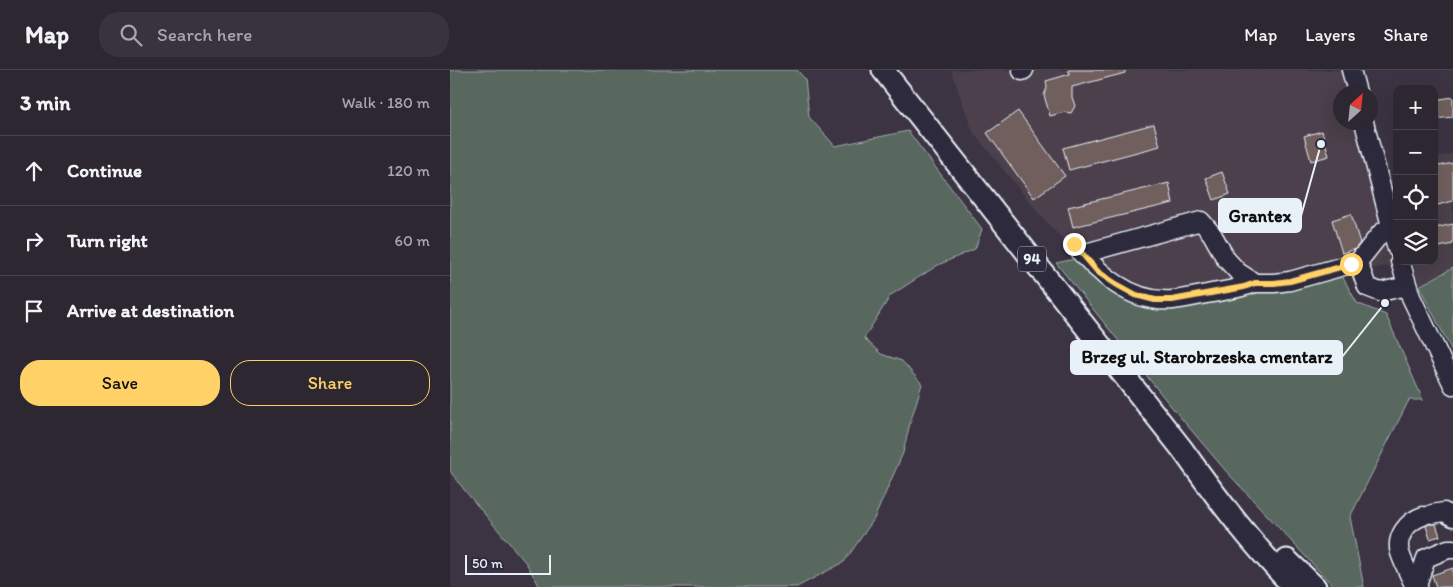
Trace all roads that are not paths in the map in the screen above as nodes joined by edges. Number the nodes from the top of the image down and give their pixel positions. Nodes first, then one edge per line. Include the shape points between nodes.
1 (883, 70) edge
2 (1351, 70) edge
3 (1355, 85) edge
4 (1366, 130) edge
5 (1391, 226) junction
6 (1393, 234) edge
7 (1358, 262) junction
8 (1401, 265) edge
9 (1255, 283) junction
10 (1407, 286) junction
11 (1453, 385) edge
12 (1182, 449) junction
13 (1453, 517) edge
14 (1453, 549) edge
15 (1294, 587) edge
16 (1315, 587) edge
17 (1416, 587) edge

1 - 12 main road, 94
2 - 3 street
4 - 5 street
5 - 6 street
5 - 7 street via 1381,233
7 - 9 street via 1290,281
7 - 10 street via 1367,288 1380,292
8 - 10 street
9 - 9 street via 1172,300 1155,300 1136,295 1116,284 1098,272 1078,249 1200,221 1212,234 1226,259
10 - 11 street
12 - 15 main road, 94 via 1218,500
12 - 16 main road, 94
13 - 17 street via 1444,512 1428,515 1417,518 1404,528 1399,540 1400,552
14 - 17 street via 1426,558

